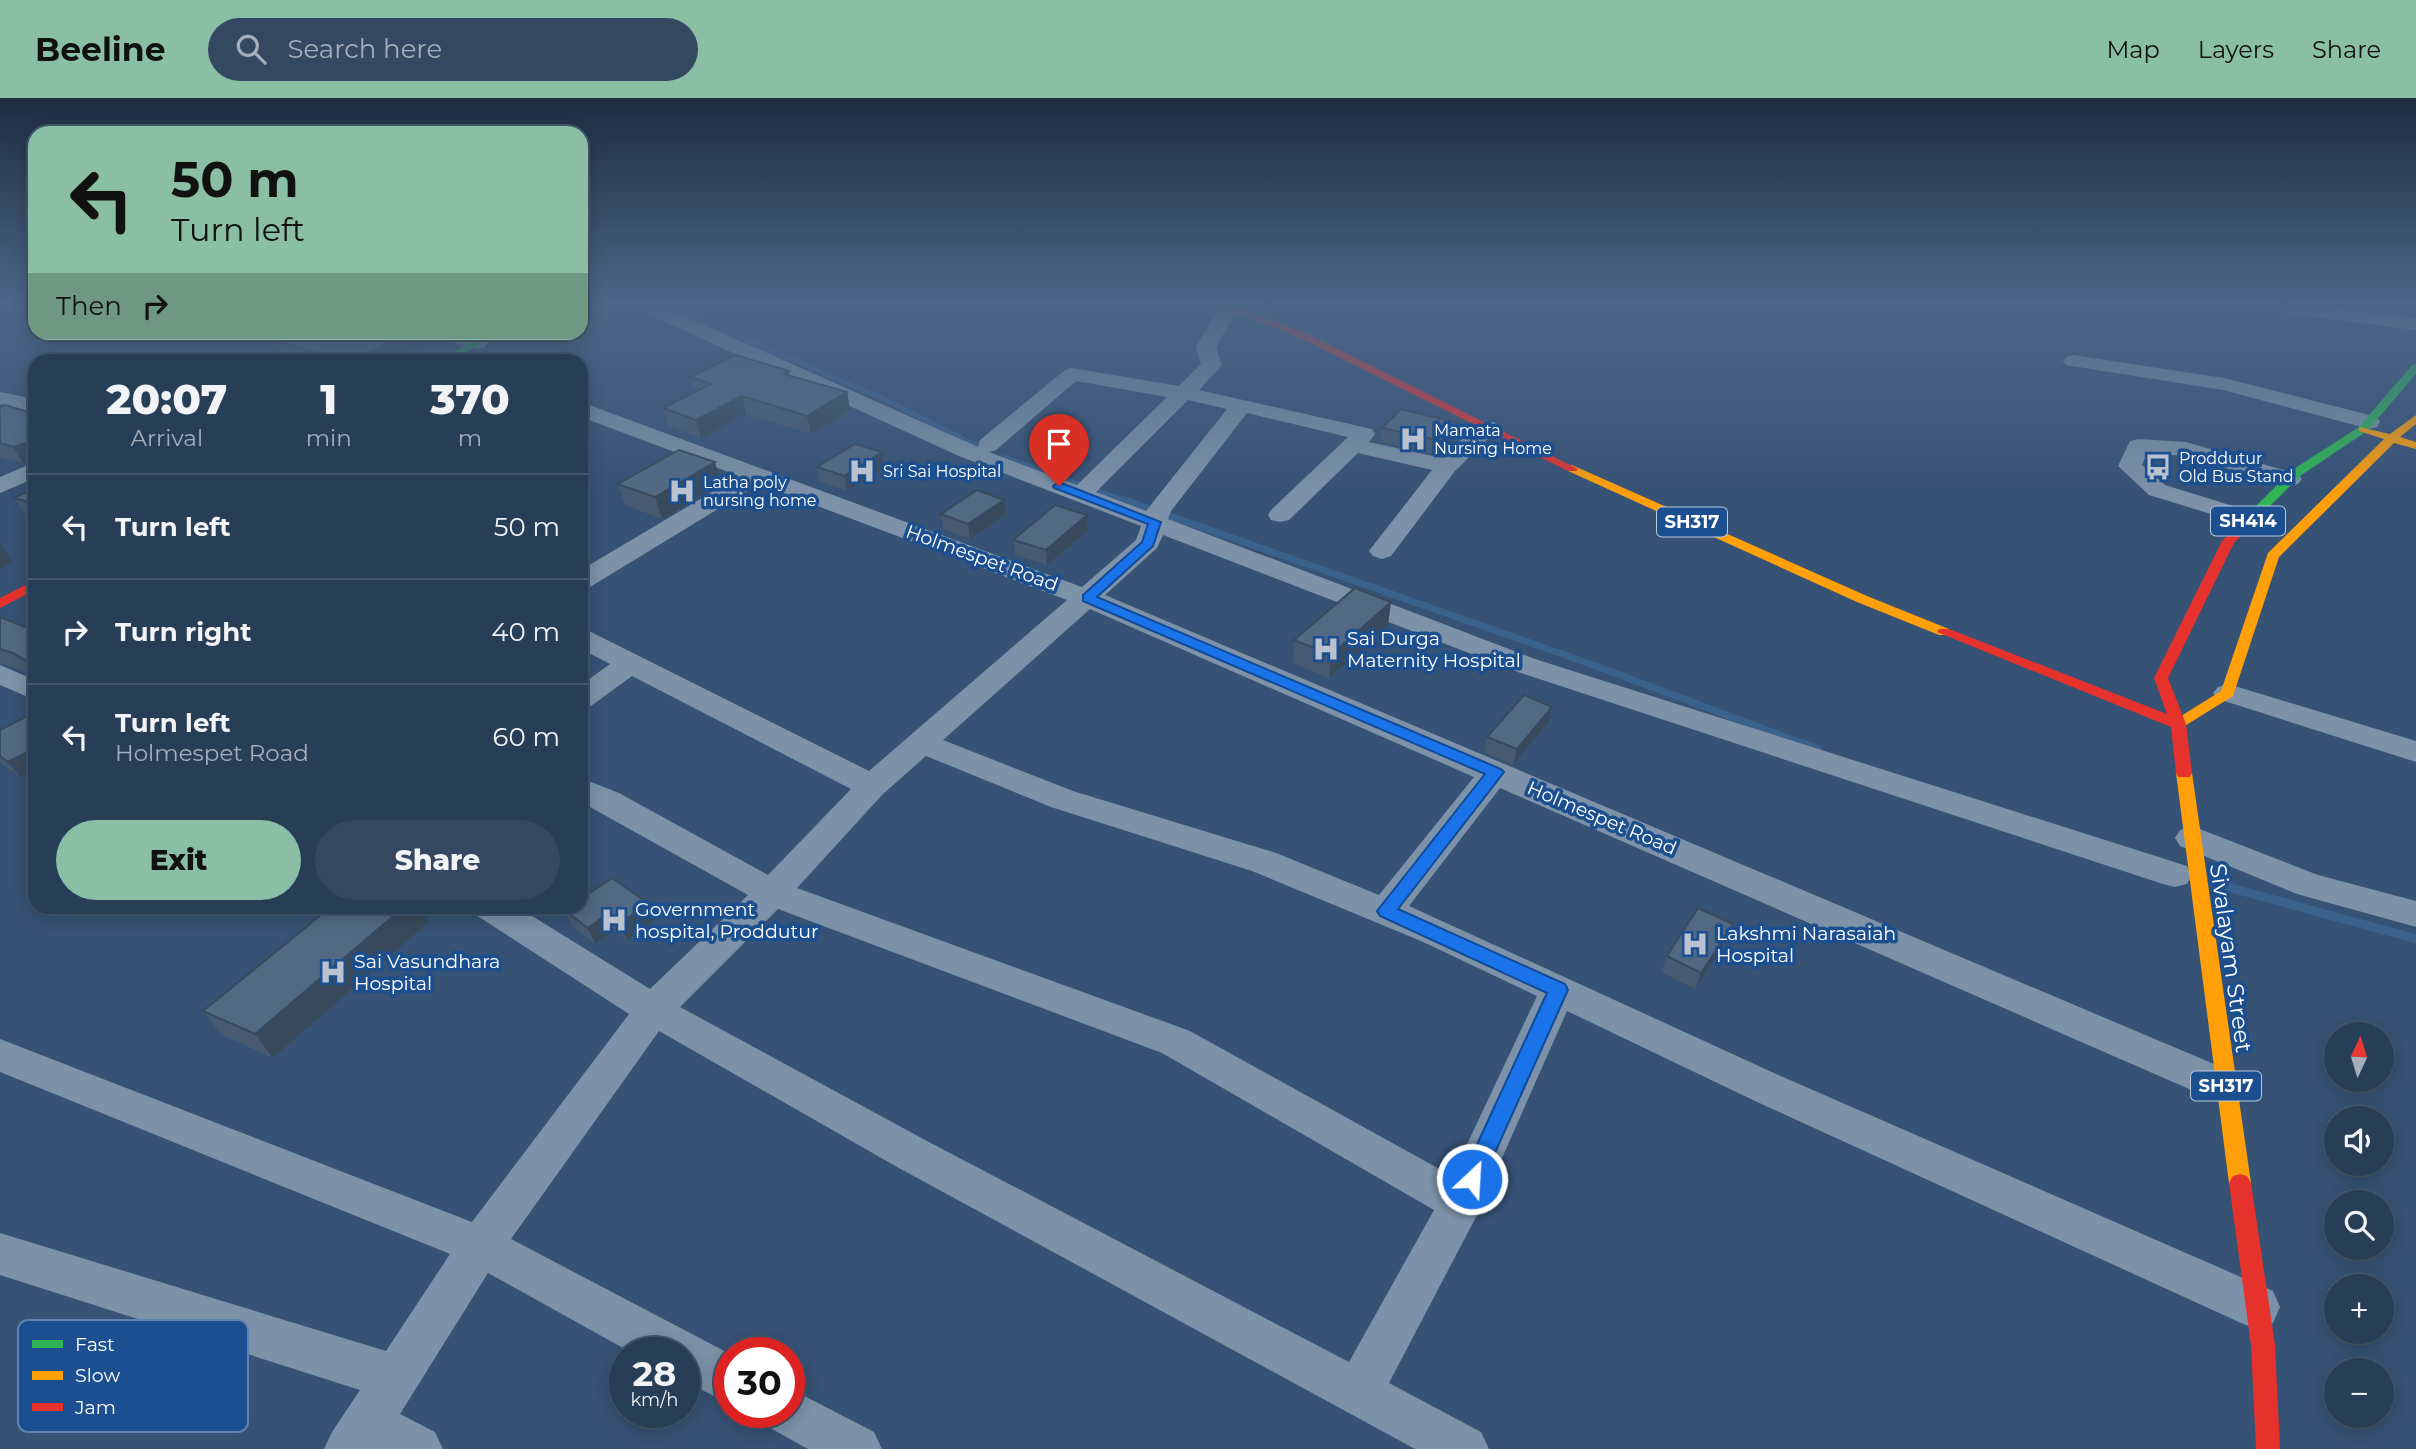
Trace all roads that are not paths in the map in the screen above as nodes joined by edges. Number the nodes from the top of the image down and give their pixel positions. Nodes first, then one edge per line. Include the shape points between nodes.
1 (786, 369) edge
2 (1208, 369) edge
3 (1370, 369) edge
4 (1390, 369) edge
5 (2126, 369) edge
6 (2414, 369) edge
7 (1181, 393) junction
8 (0, 398) edge
9 (28, 405) edge
10 (1241, 406) junction
11 (588, 412) edge
12 (2416, 418) edge
13 (2366, 425) junction
14 (1487, 428) junction
15 (2392, 438) junction
16 (988, 445) dead end
17 (1353, 445) junction
18 (2416, 446) edge
19 (1447, 466) junction
20 (757, 475) junction
21 (2290, 479) junction
22 (1081, 494) junction
23 (1280, 515) dead end
24 (2248, 521) junction
25 (1155, 522) junction
26 (2289, 539) junction
27 (1382, 551) dead end
28 (588, 577) edge
29 (1855, 578) dead end
30 (28, 588) edge
31 (1088, 598) junction
32 (0, 604) edge
33 (588, 642) edge
34 (631, 663) junction
35 (0, 674) edge
36 (28, 688) edge
37 (2146, 691) dead end
38 (2228, 693) junction
39 (588, 694) edge
40 (2169, 699) junction
41 (2201, 709) junction
42 (2178, 724) junction
43 (923, 743) junction
44 (2416, 752) edge
45 (1496, 772) junction
46 (872, 786) junction
47 (588, 792) edge
48 (2192, 838) junction
49 (2175, 875) dead end
50 (772, 893) junction
51 (1386, 911) junction
52 (501, 914) edge
53 (2416, 914) edge
54 (1558, 990) junction
55 (653, 1010) junction
56 (0, 1055) edge
57 (2226, 1087) junction
58 (1461, 1203) junction
59 (481, 1246) junction
60 (0, 1254) edge
61 (2257, 1307) junction
62 (211, 1320) edge
63 (248, 1331) edge
64 (649, 1337) edge
65 (397, 1378) junction
66 (1358, 1392) junction
67 (805, 1421) edge
68 (357, 1435) edge
69 (418, 1449) edge
70 (857, 1449) edge
71 (1464, 1449) edge
72 (2268, 1449) edge

1 - 22 street via 967,451
2 - 7 street
3 - 14 main road, SH317
4 - 29 main road, SH317
5 - 13 street via 2224,384
6 - 13 main road, SH414
7 - 10 street
7 - 16 street via 1072,374
7 - 22 street
8 - 9 street
10 - 17 street via 1364,434
10 - 25 street via 1159,510
11 - 20 street, Holmespet Road
12 - 15 main road, SH414
13 - 15 main road
13 - 21 main road, SH414
14 - 19 street
14 - 42 main road, SH317 via 1862,599
15 - 18 main road
15 - 26 main road, SH414
17 - 19 street
17 - 23 street
19 - 27 street
20 - 28 street
20 - 31 street, Holmespet Road
21 - 24 main road, SH414
21 - 24 street via 2186,449 2138,446 2130,467 2157,490
22 - 25 street
24 - 26 main road
24 - 40 main road, SH414 via 2228,541 2161,678
25 - 31 street via 1148,543
25 - 49 street via 1528,666
26 - 38 main road, SH414 via 2273,556
30 - 32 main road
31 - 43 street
31 - 45 street, Holmespet Road
33 - 34 street
34 - 39 street
34 - 46 street
35 - 36 street
37 - 40 main road
38 - 41 main road
38 - 44 street
40 - 41 main road
40 - 42 main road, SH414
41 - 42 main road
42 - 48 main road, Sivalayam Street / SH317
43 - 46 street
43 - 51 street via 1062,799 1264,862
45 - 51 street
45 - 57 street, Holmespet Road
46 - 50 street
47 - 50 street
48 - 53 street via 2309,885
48 - 57 main road, Sivalayam Street / SH317
50 - 55 street
50 - 58 street via 1176,1042
51 - 54 street
52 - 55 street
54 - 58 street
54 - 61 street
55 - 59 street
55 - 66 street
56 - 59 street
57 - 61 main road, Sivalayam Street / SH317
58 - 66 street
59 - 64 street
59 - 65 street
60 - 62 street
61 - 72 main road, Sivalayam Street / SH317
63 - 65 street
65 - 68 street
66 - 71 street
67 - 70 street
68 - 69 street

